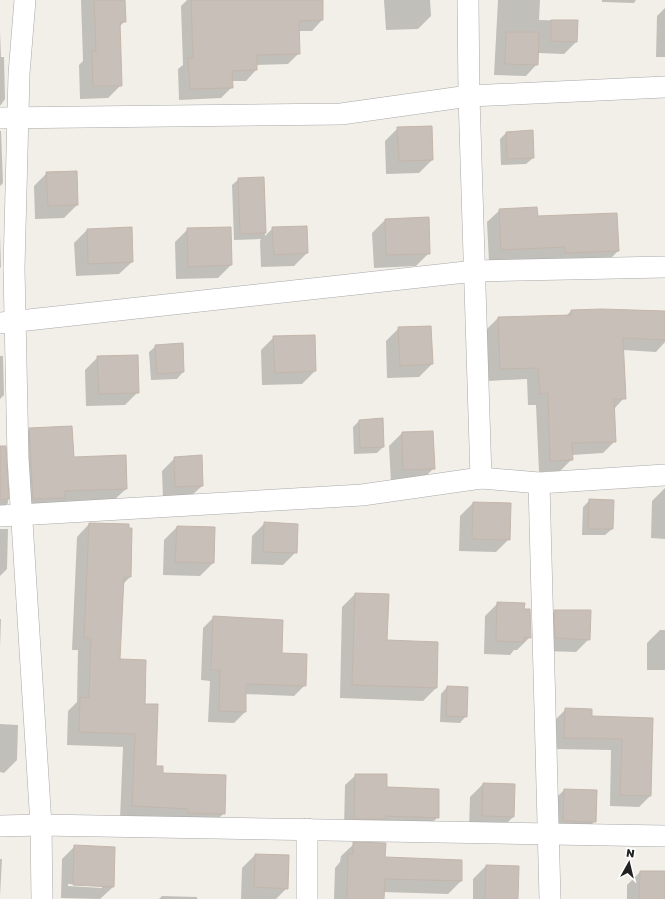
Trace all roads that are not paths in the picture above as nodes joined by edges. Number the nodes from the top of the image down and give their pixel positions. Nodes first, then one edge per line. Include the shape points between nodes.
1 (25, 0) edge
2 (468, 0) edge
3 (665, 87) edge
4 (469, 96) junction
5 (9, 118) edge
6 (665, 267) edge
7 (475, 271) junction
8 (8, 323) edge
9 (665, 475) edge
10 (481, 478) junction
11 (539, 483) junction
12 (21, 515) junction
13 (0, 516) edge
14 (41, 825) junction
15 (0, 826) edge
16 (307, 830) junction
17 (547, 834) junction
18 (665, 836) edge
19 (42, 899) edge
20 (308, 899) edge
21 (550, 899) edge

1 - 5 street via 19,74
2 - 4 street
3 - 4 street
4 - 5 street via 341,114
4 - 7 street
5 - 8 street via 14,268
6 - 7 street
7 - 8 street
7 - 10 street
8 - 12 street
9 - 11 street
10 - 11 street
10 - 12 street via 362,495
11 - 17 street
12 - 13 street
12 - 14 street
14 - 15 street
14 - 16 street
14 - 19 street
16 - 17 street
16 - 20 street
17 - 18 street
17 - 21 street

